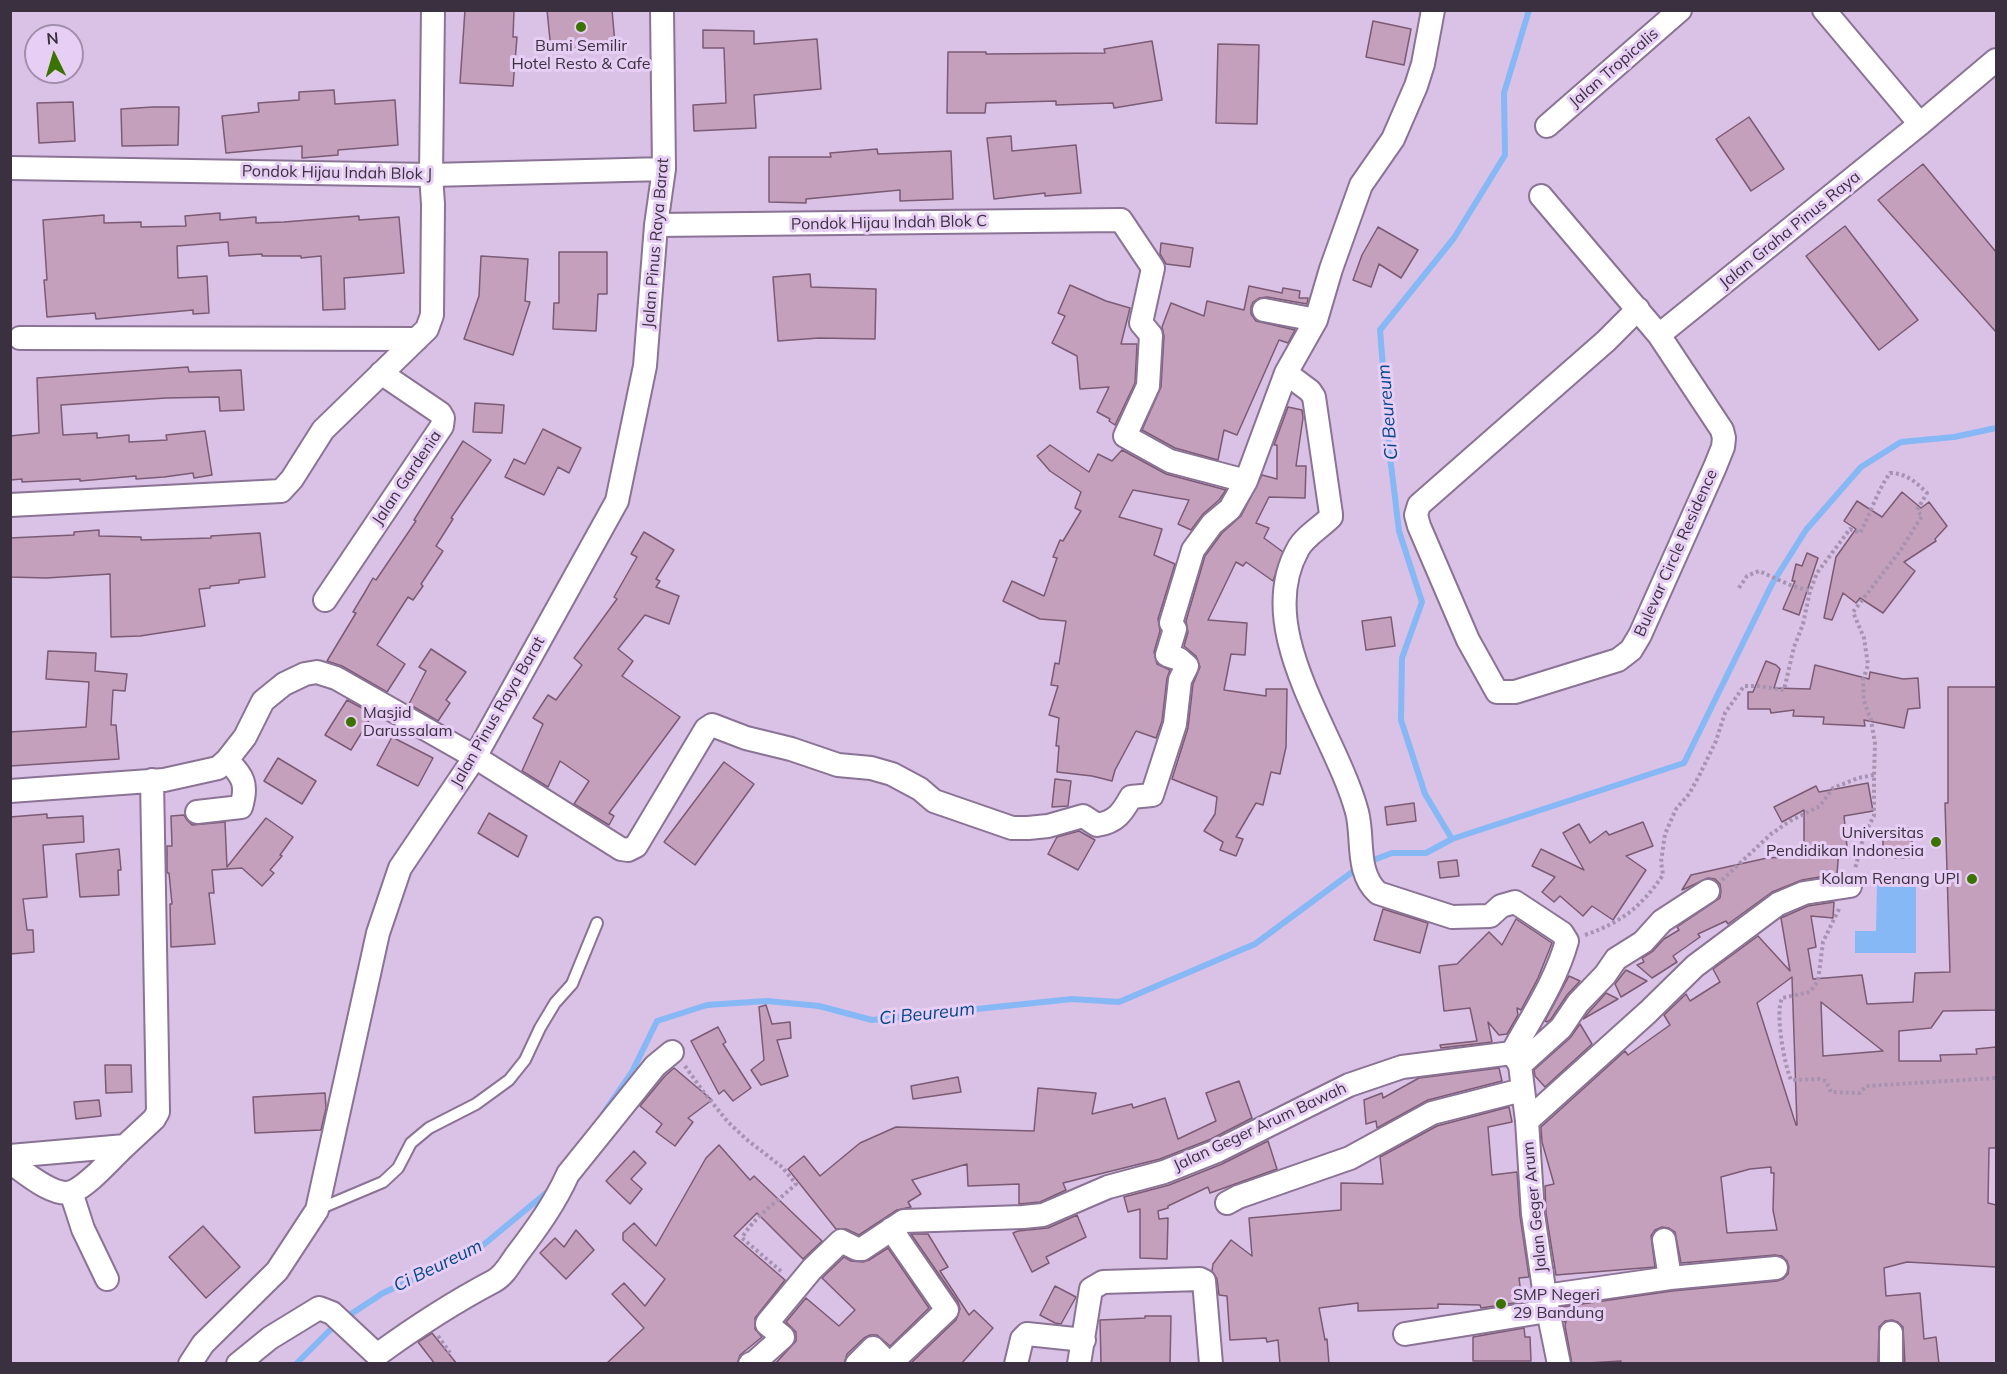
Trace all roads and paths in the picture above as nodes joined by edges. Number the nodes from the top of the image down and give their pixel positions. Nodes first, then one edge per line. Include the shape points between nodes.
1 (433, 10) edge
2 (662, 10) edge
3 (1433, 10) edge
4 (1680, 10) edge
5 (1824, 10) edge
6 (1996, 60) edge
7 (1920, 124) junction
8 (1547, 126) dead end
9 (10, 168) edge
10 (664, 169) junction
11 (431, 175) junction
12 (1541, 196) dead end
13 (656, 225) junction
14 (1638, 309) junction
15 (1264, 310) dead end
16 (1316, 320) junction
17 (1659, 335) junction
18 (20, 338) dead end
19 (417, 339) junction
20 (381, 373) junction
21 (1286, 373) junction
22 (1246, 481) junction
23 (10, 505) edge
24 (1739, 588) dead end
25 (1810, 591) junction
26 (325, 600) dead end
27 (476, 758) junction
28 (226, 760) junction
29 (1874, 775) junction
30 (152, 780) junction
31 (10, 791) edge
32 (197, 812) dead end
33 (1850, 886) junction
34 (1708, 891) joint
35 (597, 923) dead end
36 (1567, 940) junction
37 (672, 1052) joint
38 (1516, 1059) junction
39 (1996, 1078) edge
40 (1522, 1090) junction
41 (1527, 1120) junction
42 (125, 1146) junction
43 (10, 1156) edge
44 (10, 1162) edge
45 (70, 1192) junction
46 (1227, 1203) dead end
47 (317, 1210) junction
48 (891, 1229) junction
49 (1664, 1240) dead end
50 (1776, 1268) dead end
51 (1670, 1278) junction
52 (107, 1279) dead end
53 (798, 1287) junction
54 (1547, 1304) junction
55 (1891, 1333) dead end
56 (1405, 1334) dead end
57 (1084, 1340) junction
58 (754, 1363) edge
59 (190, 1364) edge
60 (238, 1364) edge
61 (857, 1364) edge
62 (890, 1364) edge
63 (1016, 1364) edge
64 (1079, 1364) edge
65 (1210, 1364) edge
66 (1559, 1364) edge
67 (1891, 1364) edge

1 - 11 street
2 - 10 street, Jalan Pinus Raya Barat
3 - 16 street via 1416,86 1392,140 1361,185
4 - 8 street, Jalan Tropicalis
5 - 7 street
6 - 7 street, Jalan Graha Pinus Raya
7 - 17 street, Jalan Graha Pinus Raya
9 - 11 street, Pondok Hijau Indah Blok J
10 - 11 street, Pondok Hijau Indah Blok J
10 - 13 street, Jalan Pinus Raya Barat
11 - 19 street via 432,315 427,329
12 - 14 street, Bulevar Circle Residence
13 - 22 street, Pondok Hijau Indah Blok C via 1121,220 1152,268 1141,323 1151,335 1148,386 1125,436 1170,461
13 - 27 street, Jalan Pinus Raya Barat via 645,366 617,501
14 - 17 street, Bulevar Circle Residence
14 - 17 street, Bulevar Circle Residence via 1419,505 1419,526 1467,640 1497,692 1515,692 1618,660 1631,650 1645,625 1724,438
15 - 16 street
16 - 21 street
18 - 19 street
19 - 20 street
20 - 23 street via 323,430 281,491
20 - 26 street, Jalan Gardenia via 440,413 442,426
21 - 22 street
21 - 36 street via 1314,397 1331,514 1299,547 1291,566 1285,606 1290,649 1354,803 1369,885 1377,893 1452,917 1490,916 1501,906 1515,902
22 - 27 street via 1230,509 1212,524 1193,550 1171,623 1175,629 1167,655 1187,666 1180,680 1174,723 1155,789 1152,795 1131,797 1121,814 1109,823 1097,825 1083,816 1048,826 1012,828 934,801 892,774 838,765 712,725 636,846 628,850
24 - 25 path via 1747,576 1760,571
25 - 29 path via 1817,573 1850,529 1860,533 1890,473 1916,481 1927,493 1917,510 1922,516 1853,612 1866,647 1864,701 1875,743
25 - 36 path via 1784,690 1744,686 1733,700 1700,776 1676,809 1665,834 1663,875 1658,883 1639,906 1617,922
27 - 28 street via 336,678 317,672 284,684 263,701 245,737
27 - 47 street, Jalan Pinus Raya Barat via 400,868 378,933
28 - 30 street via 218,768
28 - 32 street via 240,773 245,787 241,807
29 - 33 path via 1874,816 1864,835
29 - 34 path via 1833,788 1820,806 1771,834
30 - 31 street
30 - 42 street via 158,1112
33 - 39 path via 1823,942 1818,981 1810,992 1782,998 1780,1002 1784,1062 1791,1080 1819,1079 1826,1081 1831,1092 1845,1094 1860,1093 1866,1086 1885,1083
33 - 41 street via 1804,893 1778,904 1695,966
34 - 38 street via 1662,921 1643,942 1616,959 1561,1028
35 - 47 lane via 572,984 555,1003 525,1060 509,1080 476,1104 429,1128 411,1143 398,1168 383,1182
36 - 38 street
37 - 53 path via 728,1122 782,1167 796,1184 742,1238
37 - 60 street via 655,1066 568,1174 532,1235 495,1280 377,1355 332,1313 319,1308 270,1338
38 - 40 street, Jalan Geger Arum
38 - 48 street, Jalan Geger Arum Bawah via 1402,1067 1349,1085 1217,1151 1164,1172 1108,1187 1042,1215 904,1221
40 - 41 street, Jalan Geger Arum
40 - 46 street via 1432,1113 1350,1158
41 - 54 street, Jalan Geger Arum via 1533,1214
42 - 43 street
42 - 45 street via 87,1182
44 - 45 street via 46,1186
45 - 52 street
47 - 59 street, Jalan Pinus Raya Barat via 277,1270 203,1344
48 - 53 street, Jalan Geger Arum Bawah via 862,1249 838,1242
48 - 62 street via 947,1310
49 - 51 street
50 - 51 street
51 - 54 street
53 - 58 street via 767,1324 783,1337
54 - 56 street
54 - 66 street, Jalan Geger Arum
55 - 67 street
57 - 63 street via 1030,1333 1022,1339
57 - 64 street
57 - 65 street via 1091,1289 1099,1283 1201,1279
61 - 62 street via 873,1348

